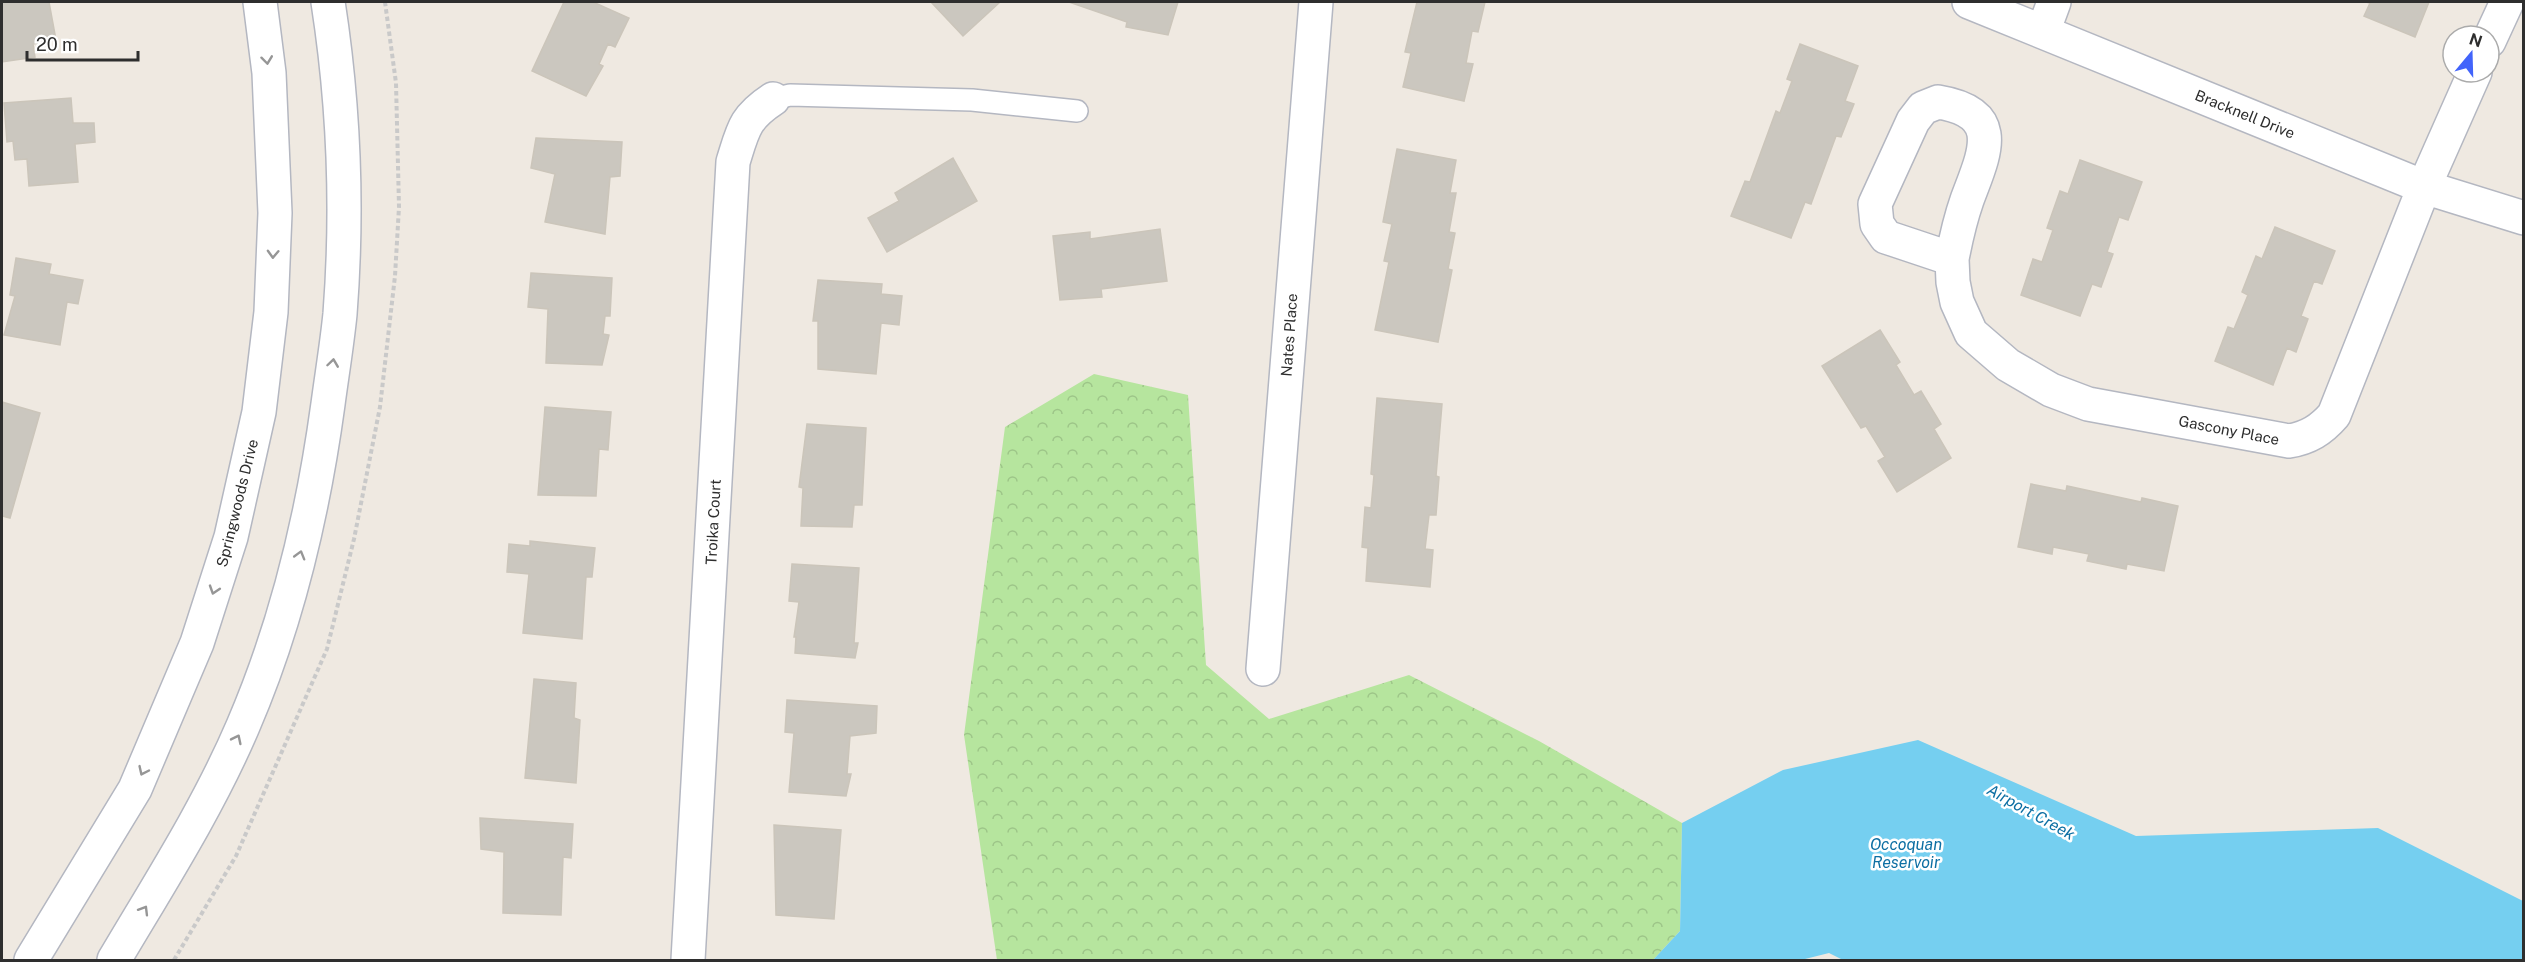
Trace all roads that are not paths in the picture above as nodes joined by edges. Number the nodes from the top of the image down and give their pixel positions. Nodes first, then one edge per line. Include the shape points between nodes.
1 (260, 2) edge
2 (328, 2) edge
3 (1316, 2) edge
4 (1969, 2) edge
5 (2054, 2) edge
6 (2507, 2) edge
7 (2497, 24) edge
8 (2043, 32) junction
9 (2470, 84) edge
10 (773, 99) joint
11 (1077, 111) dead end
12 (2424, 187) junction
13 (2523, 218) edge
14 (1952, 259) junction
15 (1263, 669) dead end
16 (31, 960) edge
17 (114, 960) edge
18 (688, 960) edge

1 -> 16 street, Springwoods Drive via 275,213 271,312 259,412 231,537 197,644 135,789
17 -> 2 street via 201,814 243,725 278,633 304,537 323,440 340,316 344,232 344,147
3 - 15 street, Nates Place
4 - 8 street, Bracknell Drive
5 - 8 street
6 - 7 street
8 - 12 street, Bracknell Drive
9 - 12 street, Gascony Place
10 - 11 lane via 790,95 972,100
10 - 18 street, Troika Court via 755,111 743,128 733,162
12 - 13 street, Bracknell Drive
12 - 14 street, Gascony Place via 2334,416 2322,429 2289,441 2088,404 2051,390 2008,365 1971,333 1957,302
14 - 14 street, Gascony Place via 1957,229 1985,149 1984,130 1976,116 1960,105 1938,102 1923,108 1913,122 1875,204 1877,224 1886,237

